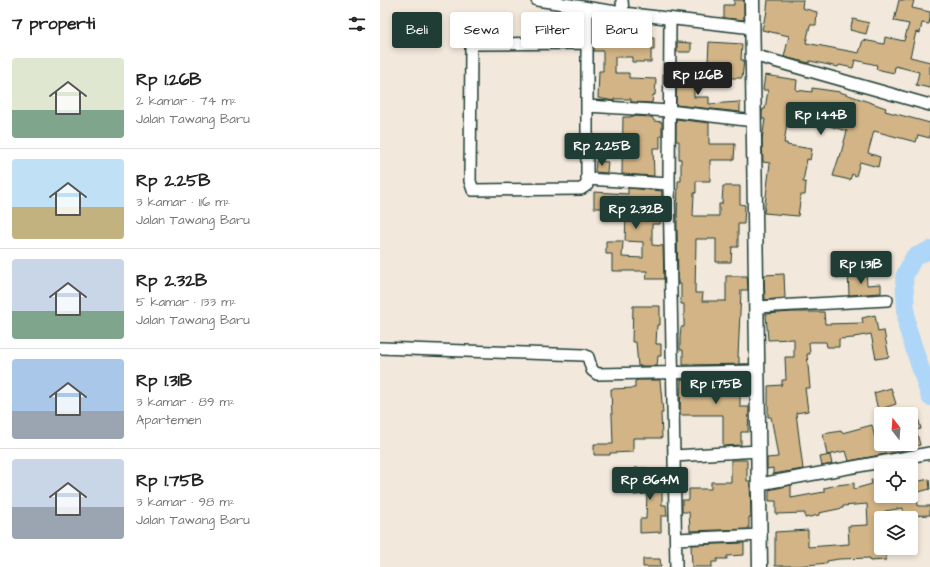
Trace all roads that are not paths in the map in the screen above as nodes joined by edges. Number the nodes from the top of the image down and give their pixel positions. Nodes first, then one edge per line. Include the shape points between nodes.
1 (537, 0) edge
2 (622, 0) edge
3 (752, 0) edge
4 (587, 8) junction
5 (615, 12) edge
6 (622, 12) edge
7 (652, 17) edge
8 (670, 19) junction
9 (753, 28) junction
10 (587, 43) junction
11 (753, 55) junction
12 (930, 105) edge
13 (587, 106) junction
14 (669, 112) junction
15 (754, 121) junction
16 (587, 179) junction
17 (669, 184) junction
18 (887, 300) dead end
19 (757, 307) junction
20 (380, 348) edge
21 (758, 371) junction
22 (672, 374) junction
23 (759, 450) junction
24 (930, 453) edge
25 (674, 456) junction
26 (760, 484) junction
27 (761, 535) junction
28 (676, 539) junction
29 (676, 567) edge
30 (760, 567) edge

1 - 4 street
2 - 6 street
3 - 9 street
4 - 5 street
4 - 10 street
7 - 8 street
8 - 9 street
8 - 14 street
9 - 11 street
10 - 13 street
10 - 16 street via 471,47 470,181 472,190 580,189 587,185
11 - 12 street
11 - 15 street
13 - 14 street
13 - 16 street
14 - 15 street
14 - 17 street
15 - 19 street
16 - 17 street
17 - 22 street
18 - 19 street
19 - 21 street
20 - 22 street via 584,355 588,357 592,370 597,374
21 - 22 street
21 - 23 street
22 - 25 street
23 - 25 street
23 - 26 street
24 - 26 street
25 - 28 street
26 - 27 street
27 - 28 street
27 - 30 street
28 - 29 street

